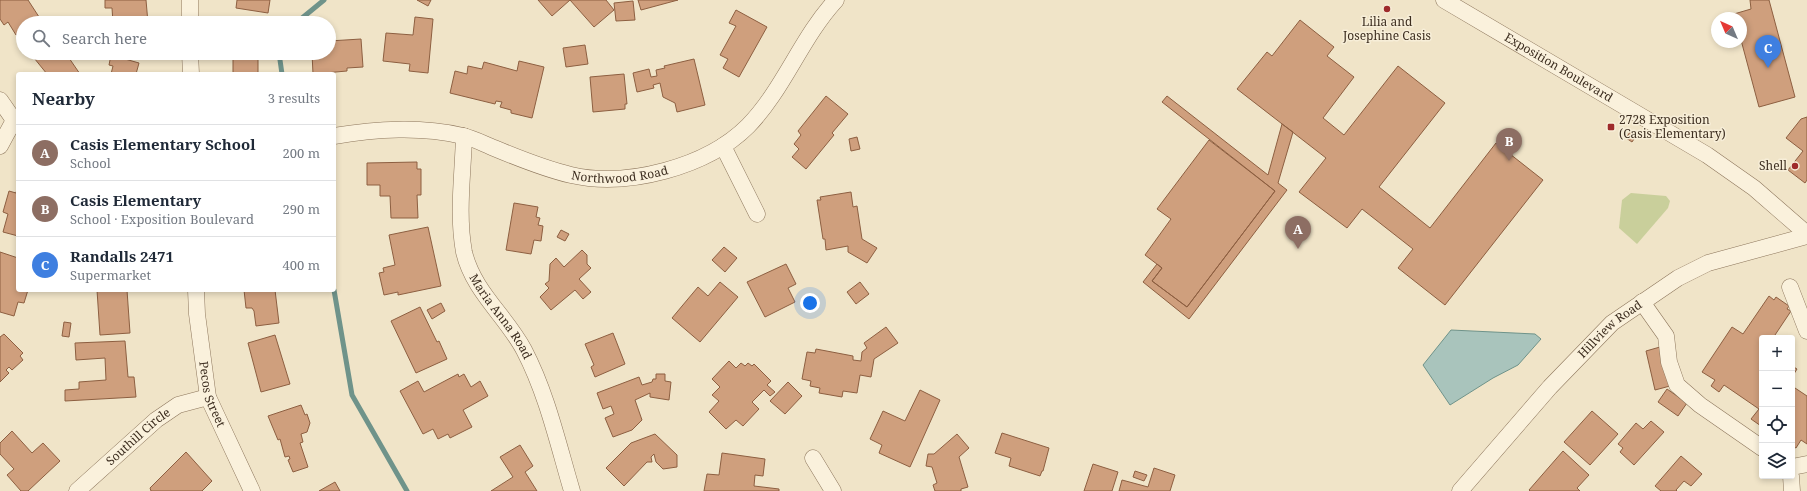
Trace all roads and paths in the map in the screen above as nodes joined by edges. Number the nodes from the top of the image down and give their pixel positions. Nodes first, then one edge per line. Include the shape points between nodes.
1 (190, 0) edge
2 (836, 0) edge
3 (1444, 0) edge
4 (190, 16) edge
5 (190, 60) edge
6 (190, 72) edge
7 (0, 100) edge
8 (16, 124) edge
9 (336, 136) edge
10 (464, 136) junction
11 (0, 146) edge
12 (724, 146) junction
13 (757, 214) dead end
14 (1807, 235) edge
15 (1790, 287) dead end
16 (196, 292) edge
17 (1642, 302) junction
18 (1807, 331) edge
19 (208, 397) junction
20 (1759, 446) edge
21 (813, 458) dead end
22 (1807, 464) edge
23 (1795, 466) edge
24 (1791, 479) edge
25 (77, 491) edge
26 (252, 491) edge
27 (572, 491) edge
28 (833, 491) edge
29 (1460, 491) edge
30 (1792, 491) edge

1 - 4 street
2 - 12 street, Northwood Road via 824,13 769,100 747,126
3 - 14 street, Exposition Boulevard via 1707,155 1754,188
5 - 6 street
7 - 8 street
8 - 11 street
9 - 10 street, Northwood Road via 372,130 418,130
10 - 12 street, Northwood Road via 571,175 606,179 655,173 691,163
10 - 27 street, Maria Anna Road via 461,220 465,252 479,287 523,349 537,380
12 - 13 street
14 - 17 street, Hillview Road via 1708,263 1678,278
15 - 18 street
16 - 19 street, Pecos Street
17 - 20 street via 1666,336 1669,362 1677,385 1700,405
17 - 29 street, Hillview Road via 1612,323 1588,347
19 - 25 street, Southill Circle via 178,405 156,420
19 - 26 street, Pecos Street
21 - 28 street
22 - 23 street
24 - 30 street

